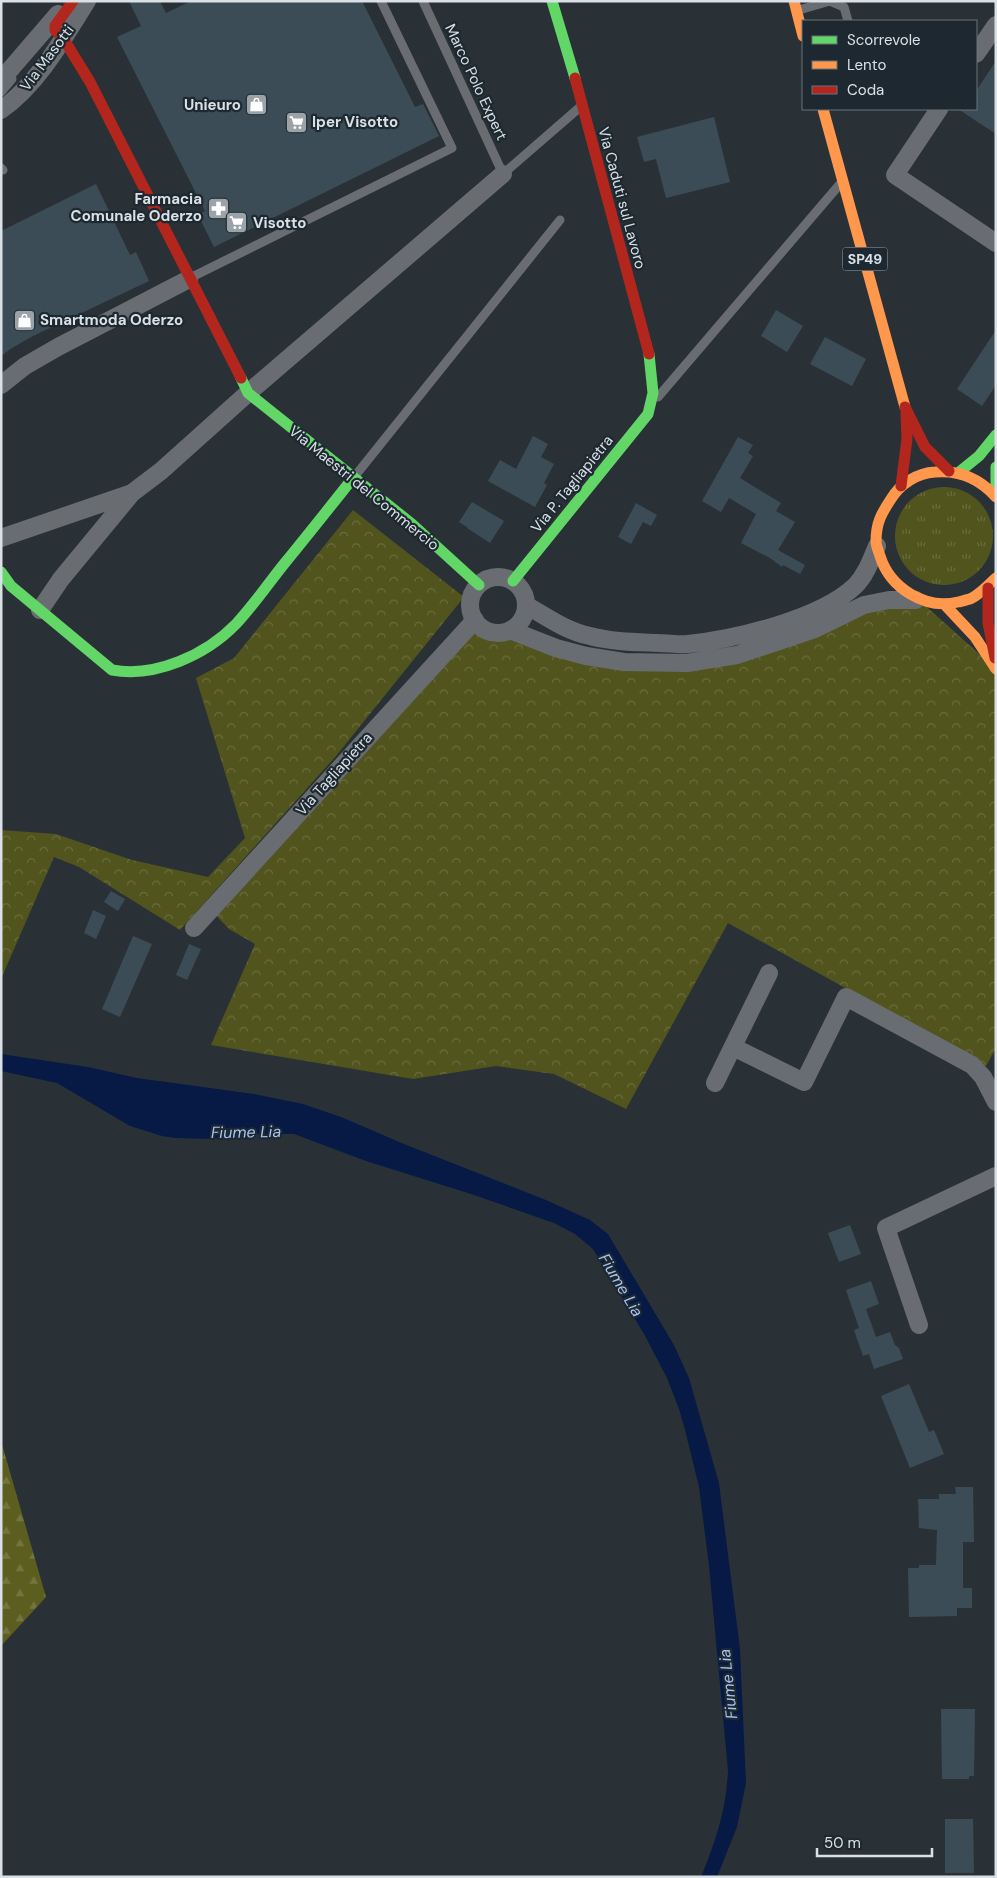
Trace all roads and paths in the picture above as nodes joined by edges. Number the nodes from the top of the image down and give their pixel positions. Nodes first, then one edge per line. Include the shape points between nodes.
1 (68, 1) edge
2 (73, 1) edge
3 (87, 1) edge
4 (382, 1) edge
5 (423, 1) edge
6 (552, 1) edge
7 (830, 1) edge
8 (796, 6) edge
9 (848, 20) edge
10 (996, 25) edge
11 (802, 32) edge
12 (63, 38) junction
13 (28, 50) junction
14 (977, 53) edge
15 (1, 80) edge
16 (1, 92) edge
17 (582, 106) junction
18 (1, 110) edge
19 (824, 110) edge
20 (938, 110) edge
21 (503, 174) junction
22 (843, 180) junction
23 (560, 220) dead end
24 (996, 243) edge
25 (189, 279) junction
26 (1, 385) edge
27 (248, 393) junction
28 (652, 404) junction
29 (906, 410) junction
30 (996, 435) edge
31 (996, 467) edge
32 (953, 472) junction
33 (353, 478) junction
34 (901, 486) junction
35 (996, 488) edge
36 (132, 493) junction
37 (996, 497) edge
38 (1, 538) edge
39 (877, 546) junction
40 (1, 572) edge
41 (513, 581) junction
42 (992, 583) edge
43 (479, 585) junction
44 (919, 600) junction
45 (526, 605) junction
46 (946, 605) junction
47 (40, 610) junction
48 (475, 620) junction
49 (510, 630) junction
50 (996, 660) edge
51 (996, 670) edge
52 (194, 928) dead end
53 (769, 973) dead end
54 (733, 1047) junction
55 (715, 1084) dead end
56 (996, 1102) edge
57 (996, 1176) edge
58 (919, 1325) dead end

1 - 13 street, Via Masotti
2 - 12 street via 55,26
3 - 12 street, Via Masotti
4 - 25 lane via 452,148
5 - 21 lane, Marco Polo Expert
6 - 17 street, Via Caduti sul Lavoro
7 - 8 lane
7 - 9 lane via 844,6
8 - 11 street
10 - 14 street
12 - 18 street, Via Masotti via 29,85
12 - 25 street via 90,82
13 - 15 street, Via Masotti
13 - 16 lane via 26,63
17 - 21 lane
17 - 28 street, Via Caduti sul Lavoro via 650,356
19 - 22 street, SP49
20 - 24 street via 895,175
21 - 27 street
22 - 28 lane
22 - 29 street, SP49
23 - 33 lane
25 - 26 street via 58,347
25 - 27 street
27 - 33 street, Via Maestri del Commercio
27 - 36 street
28 - 41 street, Via P. Tagliapietra via 648,414
29 - 32 street, SP49 via 925,447
29 - 34 street, SP49 via 907,439
30 - 32 street via 973,464
31 - 35 street
32 - 34 street via 932,472
32 - 37 street, SP49 via 979,481
33 - 43 street, Via Maestri del Commercio via 412,524
33 - 47 street via 236,624 222,638 179,662 146,671 112,670
34 - 39 street via 881,512
36 - 38 street
36 - 47 street
39 - 44 street via 881,563 890,579 903,592
39 - 45 street via 868,568 840,598 804,616 736,636 687,644 624,642 563,628
40 - 47 street via 11,586
41 - 43 street via 499,577
41 - 45 street via 520,588
42 - 46 street via 975,597
42 - 50 street via 986,614
43 - 48 street via 470,602
44 - 46 street
44 - 49 street via 889,600 864,605 815,629 737,655 687,663 624,662 586,656
45 - 49 street via 522,619
46 - 51 street via 974,637
48 - 49 street via 488,630
48 - 52 street, Via Tagliapietra
53 - 54 street
54 - 55 street
54 - 56 street via 804,1082 846,996 972,1065 983,1077
57 - 58 street via 886,1228

